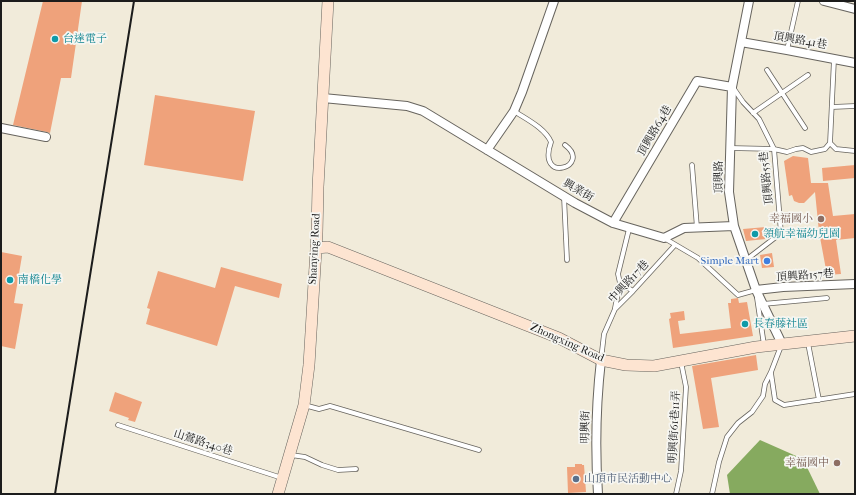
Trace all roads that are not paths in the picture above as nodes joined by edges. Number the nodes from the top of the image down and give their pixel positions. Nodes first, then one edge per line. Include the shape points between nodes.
1 (328, 1) edge
2 (554, 1) edge
3 (749, 1) edge
4 (798, 1) edge
5 (824, 1) edge
6 (845, 4) edge
7 (855, 9) edge
8 (741, 42) junction
9 (786, 50) junction
10 (834, 59) junction
11 (855, 64) edge
12 (767, 70) dead end
13 (808, 74) dead end
14 (732, 87) junction
15 (782, 92) junction
16 (323, 98) junction
17 (855, 106) edge
18 (832, 107) junction
19 (514, 111) junction
20 (753, 113) junction
21 (1, 128) edge
22 (805, 128) dead end
23 (46, 137) dead end
24 (830, 143) junction
25 (565, 145) dead end
26 (730, 148) junction
27 (774, 149) junction
28 (488, 150) junction
29 (855, 151) edge
30 (692, 165) dead end
31 (564, 196) junction
32 (613, 223) junction
33 (734, 226) junction
34 (629, 228) junction
35 (697, 228) junction
36 (664, 238) junction
37 (675, 245) junction
38 (316, 248) junction
39 (567, 260) dead end
40 (745, 260) junction
41 (620, 283) junction
42 (855, 284) edge
43 (756, 290) junction
44 (634, 291) junction
45 (827, 298) dead end
46 (763, 304) junction
47 (615, 309) junction
48 (855, 336) edge
49 (807, 341) junction
50 (782, 344) junction
51 (764, 346) junction
52 (601, 360) junction
53 (681, 361) junction
54 (771, 372) junction
55 (855, 394) edge
56 (819, 400) junction
57 (304, 405) junction
58 (118, 425) dead end
59 (479, 450) dead end
60 (289, 454) junction
61 (356, 469) dead end
62 (282, 478) junction
63 (278, 494) edge
64 (598, 494) edge
65 (676, 494) edge
66 (712, 494) edge

1 - 16 street, Shanying Road
2 - 19 street
3 - 8 street, 頂興路
4 - 9 lane
5 - 6 street
6 - 7 street
8 - 9 street, 頂興路41巷
8 - 14 street, 頂興路
9 - 10 street, 頂興路41巷
10 - 11 street, 頂興路41巷
10 - 18 lane
12 - 15 lane
13 - 15 lane
14 - 20 lane, 頂興路55巷
14 - 26 street, 頂興路
14 - 32 street, 頂興路64巷 via 697,81
15 - 20 lane
15 - 22 lane
16 - 28 street, 興業街 via 407,106 423,111
16 - 38 street, Shanying Road
17 - 18 lane
18 - 24 lane
19 - 25 lane via 549,136 552,142 548,150 548,159 557,168 564,168 573,160 574,156
19 - 28 street
20 - 27 lane, 頂興路55巷
21 - 23 street
24 - 27 lane via 825,149 811,152 803,148 787,152
24 - 29 lane via 836,149
26 - 27 lane
26 - 33 street, 頂興路 via 729,192
27 - 40 lane, 頂興路55巷 via 781,232
28 - 31 street, 興業街
30 - 35 lane
31 - 32 street, 興業街
31 - 39 lane
32 - 34 street, 興業街
33 - 35 street
33 - 40 street, 頂興路
34 - 36 street, 興業街
34 - 41 lane via 618,274
35 - 36 street via 684,228
36 - 37 lane
37 - 43 lane via 698,258 738,294
37 - 44 lane, 中興路17巷
38 - 52 street, Zhongxing Road via 328,247 381,267 559,338
38 - 57 street, Shanying Road
40 - 43 street, 頂興路
41 - 44 lane
41 - 47 lane
42 - 43 street, 頂興路157巷
43 - 46 street, 頂興路
43 - 51 lane
44 - 47 lane, 中興路17巷
45 - 46 lane
46 - 50 street, 頂興路
47 - 52 lane, 中興路17巷 via 604,334
48 - 49 street, Zhongxing Road
49 - 50 street, Zhongxing Road
49 - 56 lane
50 - 51 street, Zhongxing Road
50 - 54 lane
51 - 53 street, Zhongxing Road
52 - 53 street, Zhongxing Road via 626,365 654,366
52 - 64 street, 明興街 via 597,398
53 - 65 lane, 明興街61巷11弄 via 686,387 681,471
54 - 56 lane via 776,400 784,405
54 - 66 lane via 763,396 752,412 738,423 727,437
55 - 56 lane
57 - 59 lane via 319,409 330,406
57 - 60 street, Shanying Road
58 - 62 lane, 山鶯路340巷
60 - 61 lane via 305,457 338,470
60 - 62 street, Shanying Road
62 - 63 street, Shanying Road

